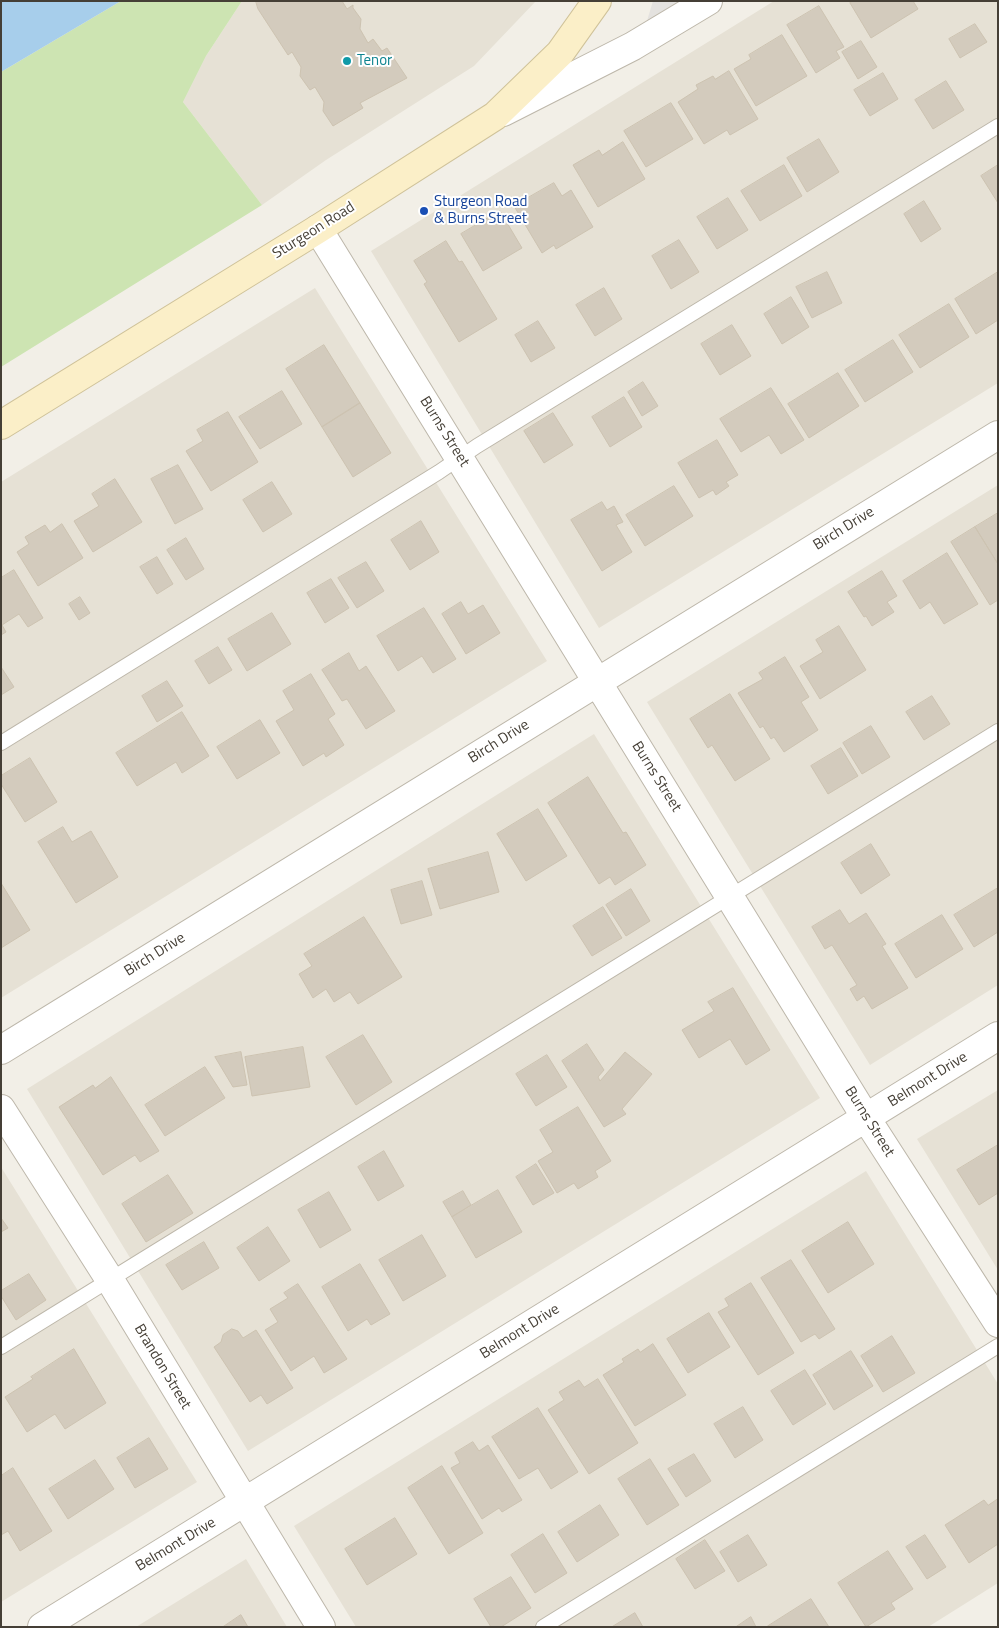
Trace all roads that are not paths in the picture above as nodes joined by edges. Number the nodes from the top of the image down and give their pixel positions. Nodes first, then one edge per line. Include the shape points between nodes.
1 (597, 1) edge
2 (708, 1) edge
3 (495, 116) junction
4 (998, 126) edge
5 (318, 229) junction
6 (1, 425) edge
7 (998, 435) edge
8 (460, 458) junction
9 (596, 682) junction
10 (998, 731) edge
11 (1, 742) edge
12 (730, 895) junction
13 (998, 1036) edge
14 (1, 1050) edge
15 (1, 1109) edge
16 (866, 1118) junction
17 (110, 1280) junction
18 (998, 1323) edge
19 (998, 1346) edge
20 (1, 1347) edge
21 (245, 1502) junction
22 (42, 1627) edge
23 (321, 1627) edge
24 (543, 1627) edge

1 - 3 main road, Sturgeon Road via 560,53
2 - 3 street via 633,46
3 - 5 main road, Sturgeon Road
4 - 8 lane
5 - 6 main road, Sturgeon Road
5 - 8 street, Burns Street
7 - 9 street, Birch Drive
8 - 9 street, Burns Street
8 - 11 lane
9 - 12 street, Burns Street
9 - 14 street, Birch Drive
10 - 12 lane
12 - 16 street, Burns Street
12 - 17 lane
13 - 16 street, Belmont Drive
15 - 17 street, Brandon Street
16 - 18 street, Burns Street
16 - 21 street, Belmont Drive
17 - 20 lane
17 - 21 street, Brandon Street
19 - 24 lane
21 - 22 street, Belmont Drive
21 - 23 street, Brandon Street

